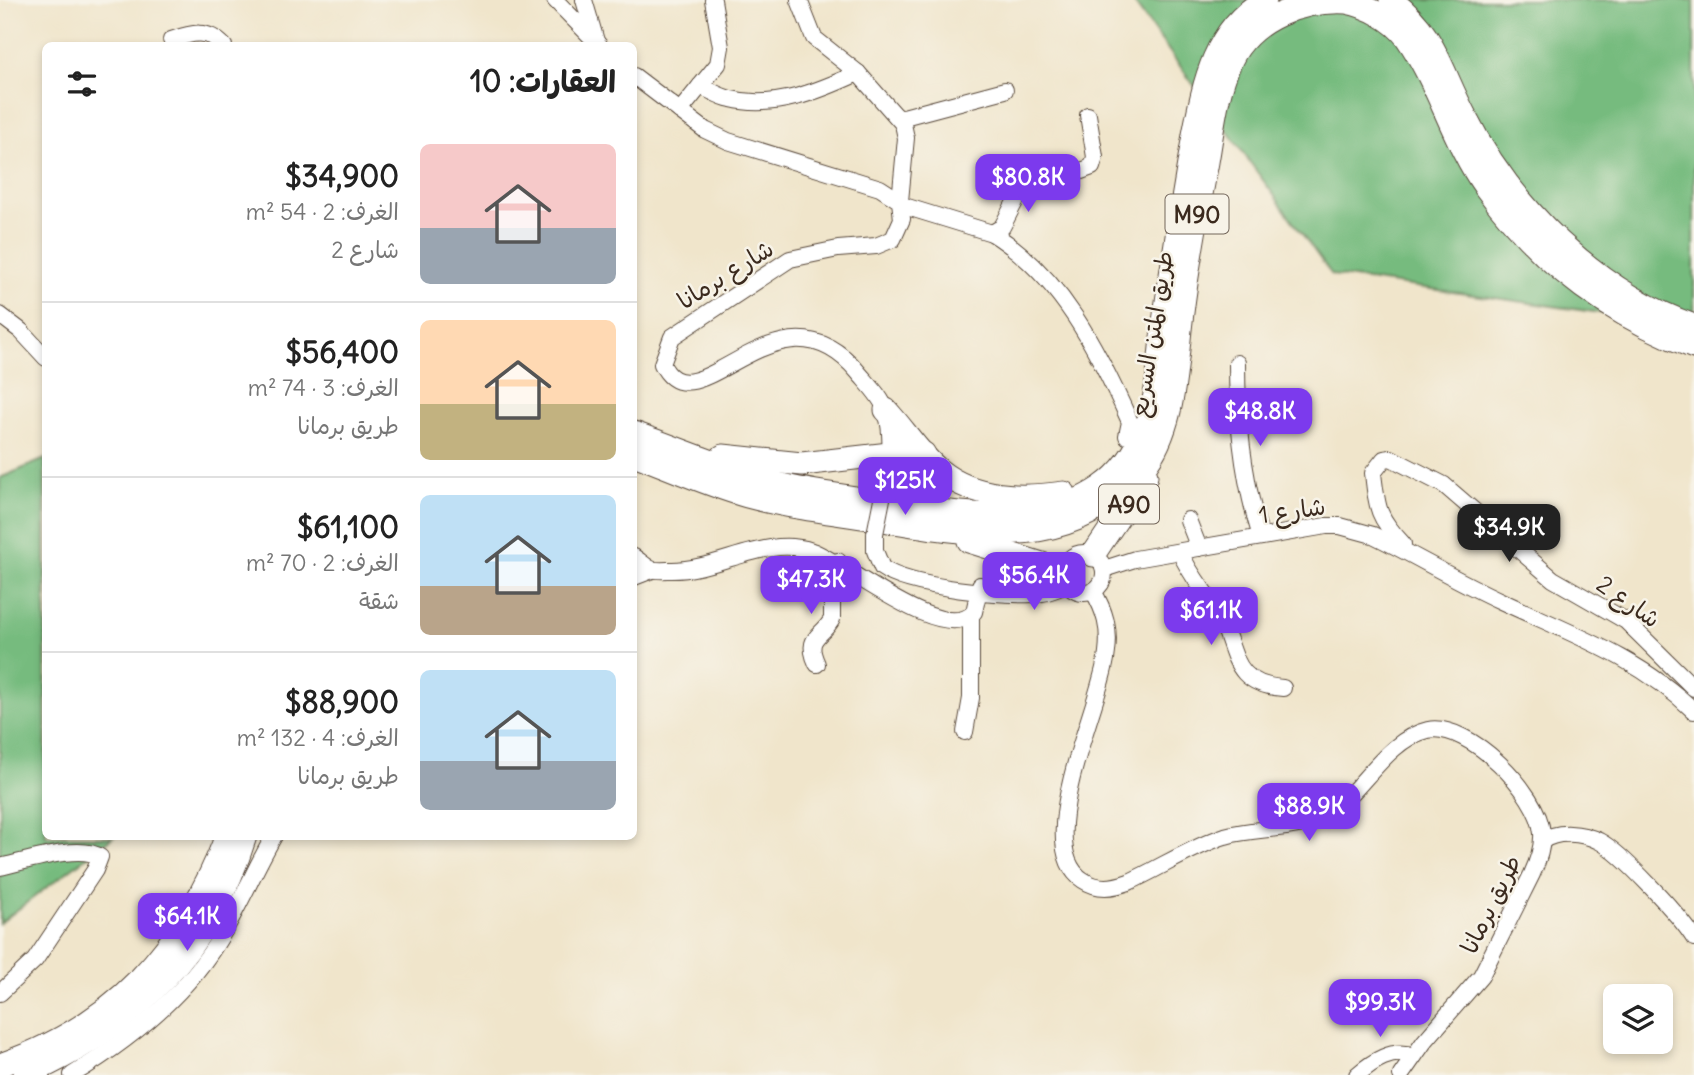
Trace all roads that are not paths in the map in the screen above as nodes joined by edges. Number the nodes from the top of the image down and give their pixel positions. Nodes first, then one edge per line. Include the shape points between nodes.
1 (555, 0) edge
2 (584, 0) edge
3 (713, 0) edge
4 (799, 0) edge
5 (1265, 0) edge
6 (1391, 0) edge
7 (171, 40) dead end
8 (219, 42) edge
9 (597, 42) edge
10 (598, 42) edge
11 (859, 73) junction
12 (637, 78) edge
13 (700, 86) junction
14 (1005, 90) dead end
15 (680, 111) junction
16 (1088, 115) dead end
17 (900, 118) junction
18 (901, 203) junction
19 (992, 233) junction
20 (0, 315) edge
21 (1694, 326) edge
22 (1694, 347) edge
23 (42, 354) edge
24 (1237, 363) dead end
25 (886, 410) junction
26 (637, 434) edge
27 (1127, 436) dead end
28 (1156, 449) junction
29 (890, 454) junction
30 (924, 454) junction
31 (637, 455) edge
32 (692, 456) junction
33 (1098, 487) junction
34 (1188, 520) dead end
35 (944, 530) junction
36 (1261, 537) junction
37 (1199, 548) junction
38 (1180, 552) junction
39 (1412, 554) junction
40 (637, 559) edge
41 (838, 561) junction
42 (1098, 562) junction
43 (652, 570) junction
44 (637, 576) edge
45 (1066, 578) junction
46 (984, 589) junction
47 (1093, 591) junction
48 (971, 616) junction
49 (817, 664) dead end
50 (1283, 688) dead end
51 (1694, 688) edge
52 (1694, 711) edge
53 (965, 732) dead end
54 (225, 840) edge
55 (243, 840) edge
56 (272, 840) edge
57 (1542, 841) junction
58 (0, 867) edge
59 (1694, 939) edge
60 (0, 993) edge
61 (1414, 1056) junction
62 (0, 1065) edge
63 (26, 1075) edge
64 (72, 1075) edge
65 (1357, 1075) edge
66 (1401, 1075) edge

1 - 9 street
2 - 10 street
3 - 13 street via 721,55
4 - 11 street via 814,38
5 - 33 highway, طريق المتن السريع / M90 via 1233,27 1212,58 1177,229 1153,404 1133,453
6 - 21 highway via 1408,13 1436,48 1481,146 1537,217 1606,279 1645,304
7 - 8 street via 207,33
11 - 13 street via 777,101 730,99
11 - 17 street
12 - 15 street
13 - 15 street
14 - 17 street
15 - 18 street via 728,141 880,188
16 - 19 street via 1095,157 1092,166 1019,194 1002,227
17 - 18 street via 906,138
18 - 19 street
18 - 25 street, شارع برمانا via 900,226 888,242 790,259 672,337 662,364 674,381 691,383 773,342 808,340 833,350 853,366
19 - 27 street via 1010,244 1077,317 1130,422
20 - 23 street
22 - 28 highway, طريق المتن السريع / M90 via 1593,296 1533,242 1485,186 1405,35 1374,11 1356,5 1304,3 1272,17 1248,36 1223,82 1187,271 1171,399
24 - 36 street via 1239,433
25 - 29 street
25 - 30 highway
26 - 32 highway, طريق المتن السريع / M90
28 - 35 highway, طريق المتن السريع / M90 via 1126,486 1065,523 994,535
28 - 42 highway, A90 via 1144,483
29 - 30 highway
29 - 32 highway via 802,464
29 - 46 street, bridge via 889,486 878,534 877,557 882,568 919,583
30 - 33 highway via 950,478 990,493 1038,497
31 - 35 highway, طريق المتن السريع / M90 via 747,496
32 - 33 highway, طريق المتن السريع / M90 via 781,484 972,516 1053,509
34 - 37 street
35 - 45 highway
36 - 37 street, شارع 1
36 - 39 street, شارع 1 via 1340,526 1373,535
37 - 38 street, شارع 1
38 - 42 street, شارع 1
38 - 50 street via 1220,616 1237,665 1264,684
39 - 51 street, شارع 2 via 1381,520 1377,508 1373,473 1384,459 1391,458 1444,485 1552,579 1626,621
39 - 52 street, شارع 1 via 1497,600 1627,659
40 - 43 street
41 - 43 street via 782,546 708,567
41 - 48 street via 871,587 909,607 950,618
41 - 49 street via 832,580 832,619 812,645
42 - 45 street via 1074,555
42 - 47 street via 1104,579
43 - 44 street
45 - 46 street via 1044,593
45 - 47 street via 1081,593
46 - 48 street
47 - 57 street, طريق برمانا via 1105,612 1107,655 1062,829 1066,859 1076,875 1090,884 1115,887 1223,837 1316,821 1346,799 1410,737 1441,729 1457,732 1503,768 1532,804
48 - 53 street via 971,698
54 - 62 highway via 193,912 165,953 119,1000 83,1028 41,1051
55 - 63 highway via 218,902 168,976 103,1035
56 - 64 street via 218,943 198,969 133,1035
57 - 59 street via 1560,834 1599,841 1682,921
57 - 61 street, طريق برمانا via 1539,859 1489,963
58 - 60 street via 88,851 100,857 35,960
61 - 65 street via 1389,1055
61 - 66 street, طريق برمانا

